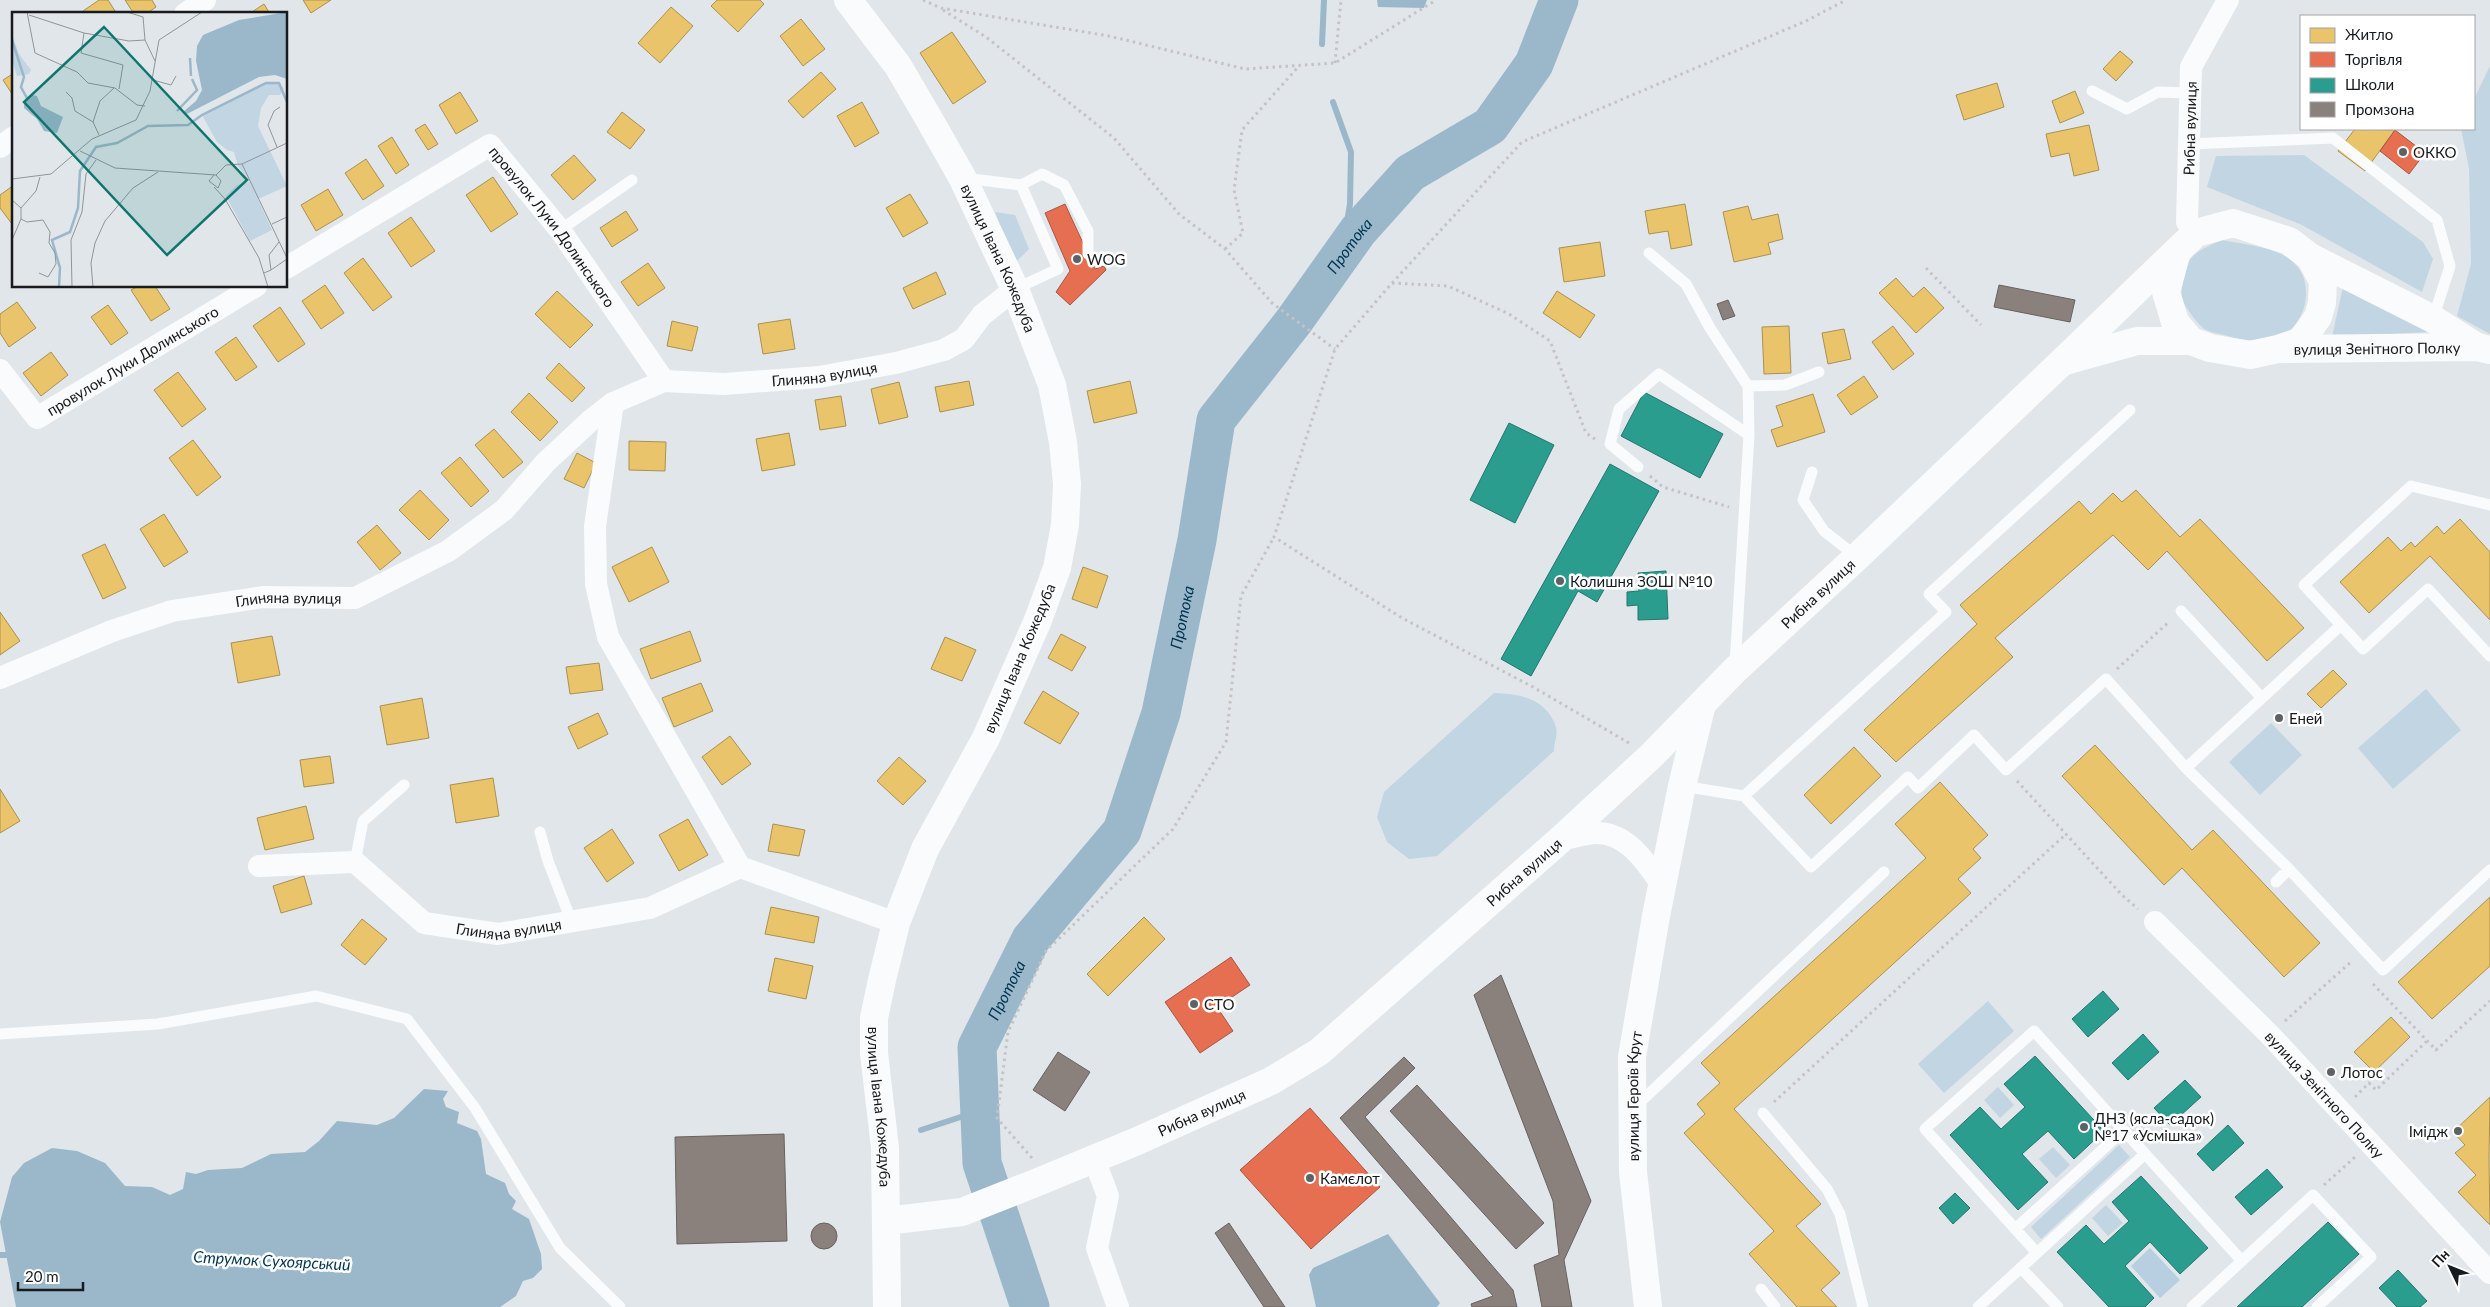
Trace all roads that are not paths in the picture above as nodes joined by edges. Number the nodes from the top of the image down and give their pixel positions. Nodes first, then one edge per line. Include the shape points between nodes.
1 (205, 0) edge
2 (2228, 0) edge
3 (855, 2) edge
4 (189, 12) edge
5 (2092, 91) dead end
6 (2190, 93) junction
7 (12, 138) edge
8 (2189, 144) junction
9 (0, 146) edge
10 (962, 177) junction
11 (632, 180) dead end
12 (1020, 185) junction
13 (560, 230) junction
14 (2186, 242) junction
15 (1649, 253) dead end
16 (1088, 254) dead end
17 (2310, 257) junction
18 (288, 267) edge
19 (253, 288) edge
20 (1015, 289) junction
21 (2433, 319) junction
22 (2191, 341) junction
23 (2278, 349) junction
24 (2484, 349) edge
25 (2062, 362) junction
26 (0, 370) edge
27 (1819, 372) dead end
28 (664, 381) junction
29 (1748, 386) junction
30 (613, 404) junction
31 (2130, 410) dead end
32 (1749, 435) junction
33 (1638, 467) dead end
34 (1812, 472) dead end
35 (2490, 505) edge
36 (1856, 557) junction
37 (2181, 610) road end
38 (2342, 625) junction
39 (2490, 656) edge
40 (1734, 670) junction
41 (0, 678) edge
42 (2262, 698) junction
43 (1702, 704) junction
44 (2186, 768) junction
45 (404, 785) dead end
46 (1682, 786) junction
47 (1744, 796) junction
48 (540, 832) dead end
49 (1560, 840) junction
50 (355, 862) junction
51 (259, 866) dead end
52 (740, 867) junction
53 (2289, 869) junction
54 (2490, 870) edge
55 (1884, 872) dead end
56 (2276, 882) dead end
57 (1662, 886) junction
58 (571, 920) junction
59 (2155, 922) dead end
60 (896, 923) junction
61 (0, 1034) edge
62 (1632, 1109) junction
63 (1763, 1112) road end
64 (2123, 1130) junction
65 (2145, 1154) junction
66 (1094, 1159) junction
67 (886, 1221) junction
68 (2015, 1229) junction
69 (2037, 1253) junction
70 (2242, 1261) junction
71 (2021, 1268) junction
72 (2490, 1273) edge
73 (1761, 1289) dead end
74 (620, 1307) edge
75 (887, 1307) edge
76 (1118, 1307) edge
77 (1648, 1307) edge
78 (1776, 1307) edge
79 (1863, 1307) edge
80 (1978, 1307) edge
81 (2058, 1307) edge
82 (2192, 1307) edge
83 (2317, 1307) edge

1 - 4 street
2 - 6 street, Рибна вулиця via 2191,66
3 - 10 street, вулиця Івана Кожедуба via 898,66
5 - 6 lane via 2127,108 2158,92
6 - 8 street, Рибна вулиця
7 - 9 street
8 - 14 street, Рибна вулиця
8 - 21 lane via 2333,138 2437,220 2450,266
10 - 12 lane
10 - 20 street, вулиця Івана Кожедуба
11 - 13 lane
12 - 16 lane via 1042,174 1064,185 1088,231
12 - 20 lane via 1062,266
13 - 18 street, провулок Луки Долинського via 490,145
13 - 28 street, провулок Луки Долинського
14 - 17 street via 2233,223 2289,241
14 - 22 street via 2166,292 2175,322
14 - 25 street, Рибна вулиця
15 - 29 lane via 1686,284
17 - 21 street, вулиця Зенітного Полку
17 - 23 street via 2323,281 2318,317 2301,340
19 - 26 street, провулок Луки Долинського via 37,418
20 - 28 street, Глиняна вулиця via 982,315 964,339 944,350 915,358 819,377 724,384
20 - 60 street, вулиця Івана Кожедуба via 1052,385 1063,442 1067,484 1065,525 1057,568 1012,682 986,738 925,849
21 - 24 street, вулиця Зенітного Полку
22 - 23 street via 2250,355
22 - 25 street, Рибна вулиця via 2137,341
23 - 24 street, вулиця Зенітного Полку
25 - 36 street, Рибна вулиця
27 - 29 lane via 1785,385
28 - 30 street, Глиняна вулиця
29 - 32 lane
30 - 41 street, Глиняна вулиця via 546,462 504,510 448,551 355,598 263,597 172,611
30 - 52 street via 595,526 596,584 608,637
31 - 47 lane via 1929,594 1946,612
32 - 33 lane via 1659,374 1619,409 1610,444
32 - 40 lane
34 - 36 lane via 1803,500 1824,531
35 - 38 lane via 2411,486 2304,585
36 - 40 street, Рибна вулиця
37 - 42 lane
38 - 39 lane via 2363,649 2428,589
38 - 42 lane
40 - 43 street, Рибна вулиця
42 - 44 lane
43 - 46 street, вулиця Героїв Крут
43 - 49 street, Рибна вулиця
44 - 47 lane via 2106,680 2006,770 1974,735 1918,788 1908,777 1811,867
44 - 53 lane
45 - 50 lane via 363,821
46 - 47 lane
46 - 57 street, вулиця Героїв Крут
48 - 58 lane
49 - 57 street via 1596,833 1623,840 1640,856
49 - 66 street, Рибна вулиця via 1340,1034 1300,1065 1224,1103
50 - 51 street
50 - 58 street, Глиняна вулиця via 424,923 498,934
52 - 58 street, Глиняна вулиця via 650,908
52 - 60 street
53 - 54 lane via 2383,970
53 - 56 lane
55 - 62 lane
57 - 62 street, вулиця Героїв Крут via 1632,1057
59 - 72 street, вулиця Зенітного Полку via 2270,1035
60 - 67 street, вулиця Івана Кожедуба via 874,1018 874,1053 885,1148
61 - 74 lane via 158,1024 316,996 407,1019 475,1108 560,1248
62 - 77 street, вулиця Героїв Крут via 1633,1172
63 - 79 lane via 1827,1190 1836,1206
64 - 65 lane
64 - 68 lane
64 - 68 lane via 2034,1032 1925,1129
65 - 69 lane
65 - 70 lane
66 - 67 street, Рибна вулиця via 962,1212
66 - 76 street via 1108,1196 1097,1248
67 - 75 street, вулиця Івана Кожедуба
68 - 69 lane
69 - 71 lane
70 - 82 lane
70 - 83 lane via 2313,1195 2371,1258
71 - 80 lane
71 - 81 lane
73 - 78 lane

